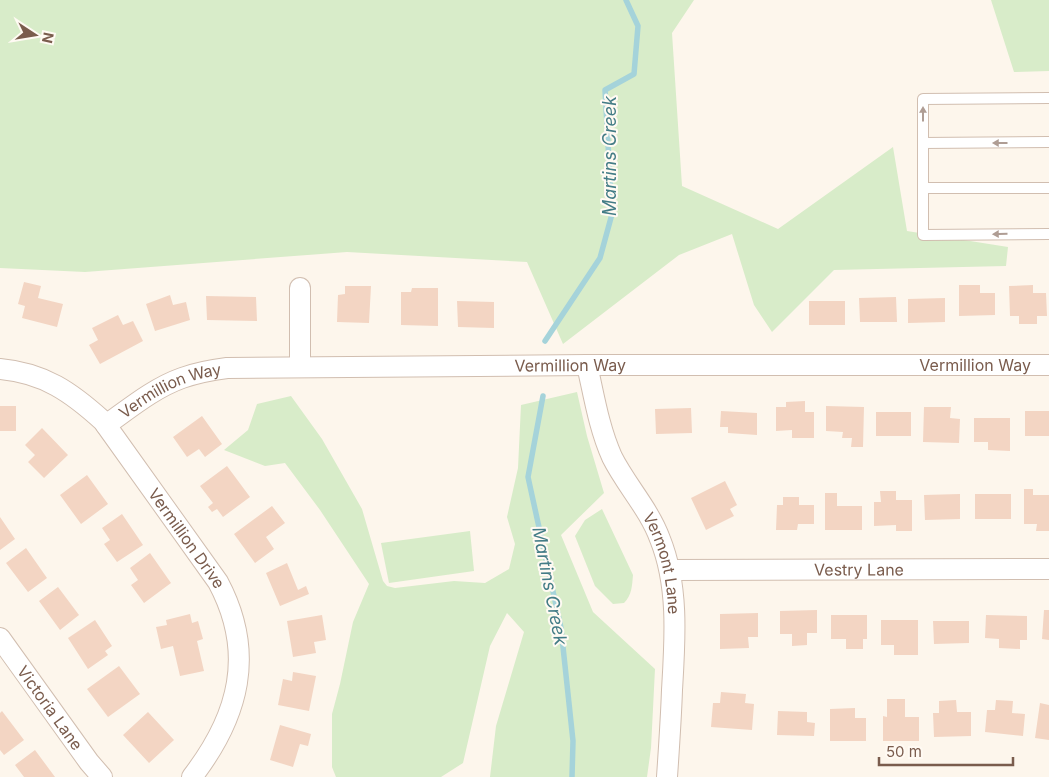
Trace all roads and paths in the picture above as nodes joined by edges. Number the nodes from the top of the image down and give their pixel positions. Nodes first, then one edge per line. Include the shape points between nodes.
1 (1049, 98) edge
2 (1049, 142) edge
3 (923, 143) junction
4 (923, 188) junction
5 (1049, 188) edge
6 (1049, 234) edge
7 (300, 288) dead end
8 (587, 365) junction
9 (1049, 365) edge
10 (300, 367) junction
11 (0, 369) edge
12 (106, 425) junction
13 (1049, 569) edge
14 (670, 570) junction
15 (0, 638) edge
16 (102, 777) edge
17 (192, 777) edge
18 (668, 777) edge

3 -> 1 lane via 923,99
2 -> 3 lane
3 - 4 lane
4 - 5 lane
6 -> 4 lane via 923,235
7 - 10 street
8 - 9 street, Vermillion Way
8 - 10 street, Vermillion Way
8 - 14 street, Vermont Lane via 602,430 612,456 651,520
10 - 12 street, Vermillion Way via 227,368 198,372 154,392
11 - 12 street, Vermillion Drive via 38,376 57,385 82,402
12 - 17 street, Vermillion Drive via 218,582 235,626 240,658 236,694 211,752
13 - 14 street, Vestry Lane
14 - 18 street, Vermont Lane via 674,649
15 - 16 street, Victoria Lane

